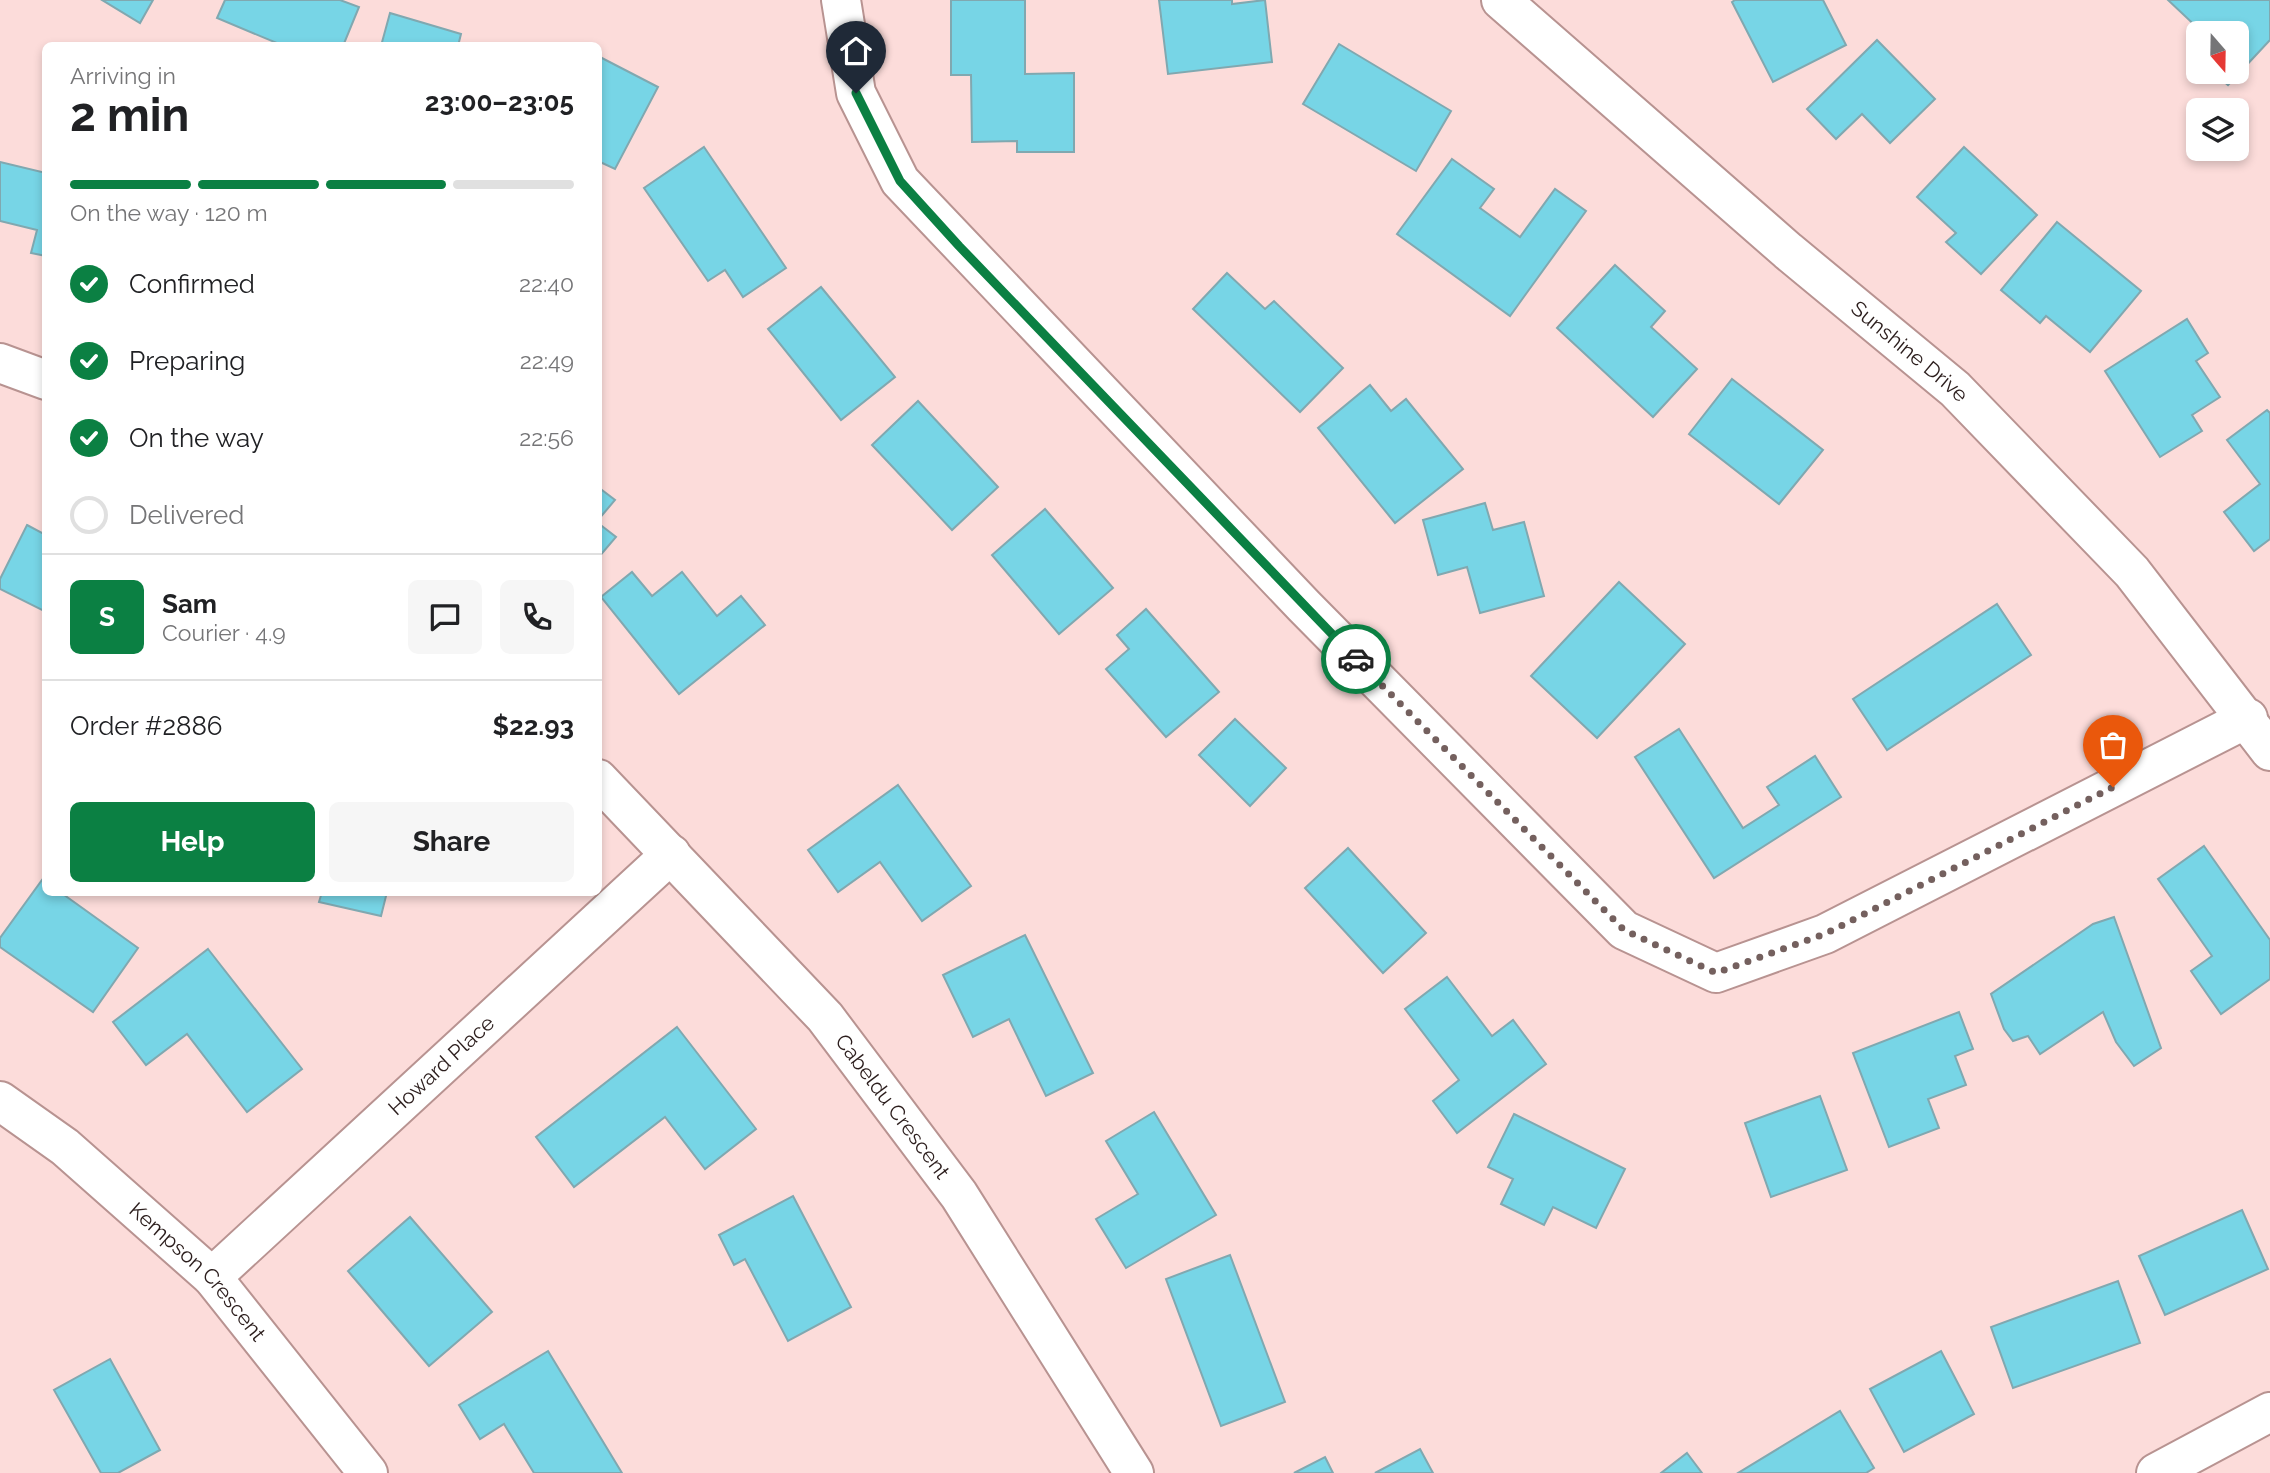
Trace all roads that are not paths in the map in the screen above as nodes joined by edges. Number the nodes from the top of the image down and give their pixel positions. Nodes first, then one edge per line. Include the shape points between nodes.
1 (841, 0) edge
2 (1501, 0) edge
3 (0, 363) edge
4 (42, 379) edge
5 (2248, 718) junction
6 (2270, 751) edge
7 (602, 783) edge
8 (671, 854) junction
9 (0, 1101) edge
10 (212, 1277) junction
11 (2270, 1412) edge
12 (368, 1473) edge
13 (1134, 1473) edge
14 (2157, 1473) edge

1 - 5 street via 856,93 900,181 1284,586 1624,930 1716,973 1825,934
2 - 5 street, Sunshine Drive via 1788,251 1955,389 2132,572
3 - 4 street
5 - 6 street, Sunshine Drive
7 - 8 street, Cabeldu Crescent
8 - 10 street, Howard Place
8 - 13 street, Cabeldu Crescent via 825,1017 959,1195
9 - 10 street, Kempson Crescent via 65,1147
10 - 12 street, Kempson Crescent
11 - 14 street

